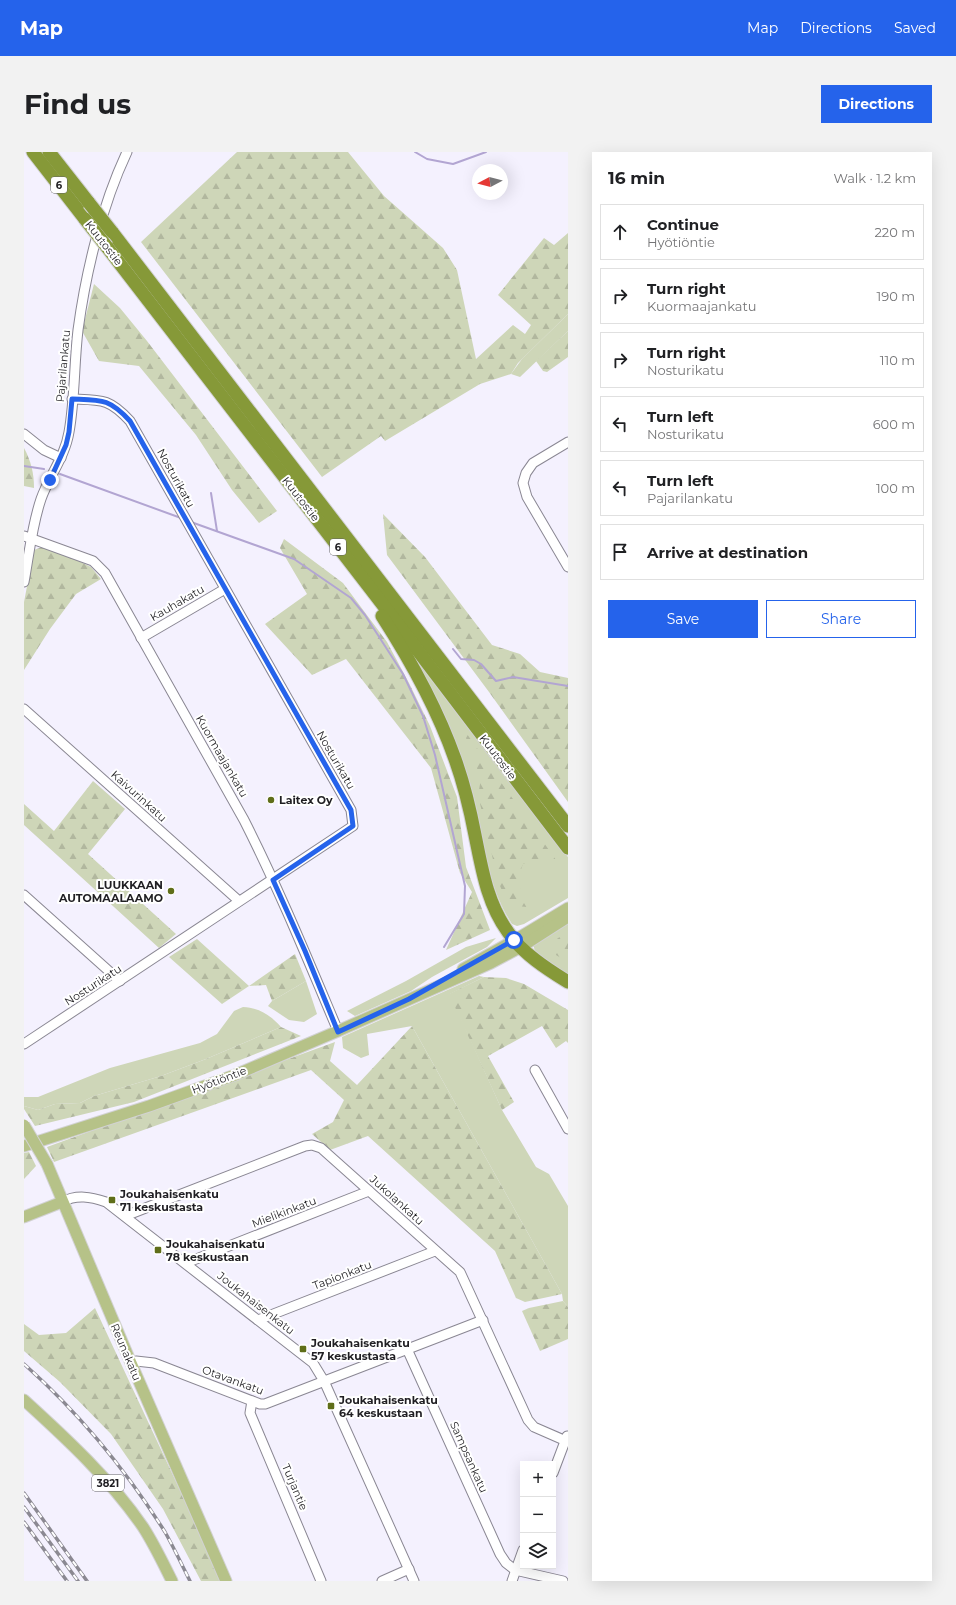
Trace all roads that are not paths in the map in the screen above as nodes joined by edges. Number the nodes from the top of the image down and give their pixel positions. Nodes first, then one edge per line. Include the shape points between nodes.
1 (33, 152) edge
2 (49, 152) edge
3 (127, 152) edge
4 (72, 399) junction
5 (24, 434) edge
6 (568, 442) edge
7 (61, 458) junction
8 (282, 474) junction
9 (28, 537) edge
10 (568, 567) edge
11 (24, 582) edge
12 (225, 589) junction
13 (141, 638) junction
14 (451, 673) junction
15 (24, 708) edge
16 (568, 817) edge
17 (568, 826) edge
18 (568, 848) edge
19 (273, 880) junction
20 (24, 895) edge
21 (238, 901) junction
22 (568, 908) edge
23 (568, 917) edge
24 (518, 944) junction
25 (120, 981) junction
26 (568, 982) edge
27 (338, 1032) junction
28 (24, 1044) edge
29 (535, 1070) dead end
30 (24, 1125) edge
31 (568, 1129) edge
32 (24, 1146) edge
33 (369, 1192) junction
34 (62, 1202) junction
35 (125, 1216) junction
36 (24, 1217) edge
37 (435, 1252) junction
38 (186, 1263) junction
39 (258, 1320) junction
40 (482, 1320) junction
41 (407, 1349) junction
42 (131, 1363) junction
43 (324, 1381) junction
44 (24, 1400) edge
45 (252, 1401) junction
46 (567, 1438) edge
47 (556, 1466) edge
48 (520, 1558) edge
49 (409, 1569) junction
50 (515, 1570) junction
51 (172, 1581) edge
52 (226, 1581) edge
53 (321, 1581) edge
54 (382, 1581) edge
55 (414, 1581) edge
56 (512, 1581) edge
57 (563, 1581) edge

1 - 8 highway, Kuutostie / 6, bridge
2 - 14 highway, Kuutostie / 6, bridge
3 - 4 street, Pajarilankatu via 103,217 88,274 78,330
4 - 7 street, Pajarilankatu via 69,432
4 - 12 street, Nosturikatu via 99,400 118,408 130,421
5 - 7 street via 44,450
6 - 10 street via 533,463 523,483 527,497
7 - 9 street, Pajarilankatu via 41,500
8 - 18 highway, Kuutostie / 6
8 - 24 highway via 360,581 427,692 458,767 469,804 489,897 508,932
9 - 11 street, Pajarilankatu
9 - 13 street, Kuormaajankatu via 93,561 100,567
12 - 13 street, Kauhakatu
12 - 19 street, Nosturikatu via 351,810 353,826
13 - 19 street, Kuormaajankatu via 244,820
14 - 16 highway
14 - 17 highway, Kuutostie / 6
15 - 21 street, Kaivurinkatu
19 - 21 street, Nosturikatu
19 - 27 street, Kuormaajankatu
20 - 25 street
21 - 25 street, Nosturikatu
22 - 24 main road, Hyötiöntie
23 - 24 main road, Hyötiöntie
24 - 26 highway
24 - 27 main road, Hyötiöntie
25 - 28 street, Nosturikatu
27 - 32 main road, Hyötiöntie via 235,1075
29 - 31 street
30 - 34 main road, Reunakatu, bridge via 47,1164
33 - 35 street, Jukolankatu via 321,1148 312,1145
33 - 37 street, Jukolankatu
33 - 38 street, Mielikinkatu
34 - 35 street, Joukahaisenkatu via 74,1197 94,1198 106,1202
34 - 36 main road
34 - 42 main road, Reunakatu
35 - 38 street, Joukahaisenkatu
37 - 39 street, Tapionkatu
37 - 40 street, Jukolankatu via 460,1272
38 - 39 street, Joukahaisenkatu
39 - 43 street, Joukahaisenkatu via 313,1363
40 - 41 street, Otavankatu
40 - 46 street, Jukolankatu via 528,1420 534,1427
41 - 43 street, Otavankatu
41 - 50 street, Sampsankatu via 500,1554
42 - 45 street, Otavankatu via 154,1363
42 - 52 main road, Reunakatu
43 - 45 street, Otavankatu via 265,1404
43 - 49 street, Joukahaisenkatu
44 - 51 main road, 3821 via 68,1440 105,1480 143,1528
45 - 53 street, Turjantie via 250,1413
46 - 47 street
48 - 50 street
49 - 54 street
49 - 55 street, Joukahaisenkatu
50 - 56 street
50 - 57 street

